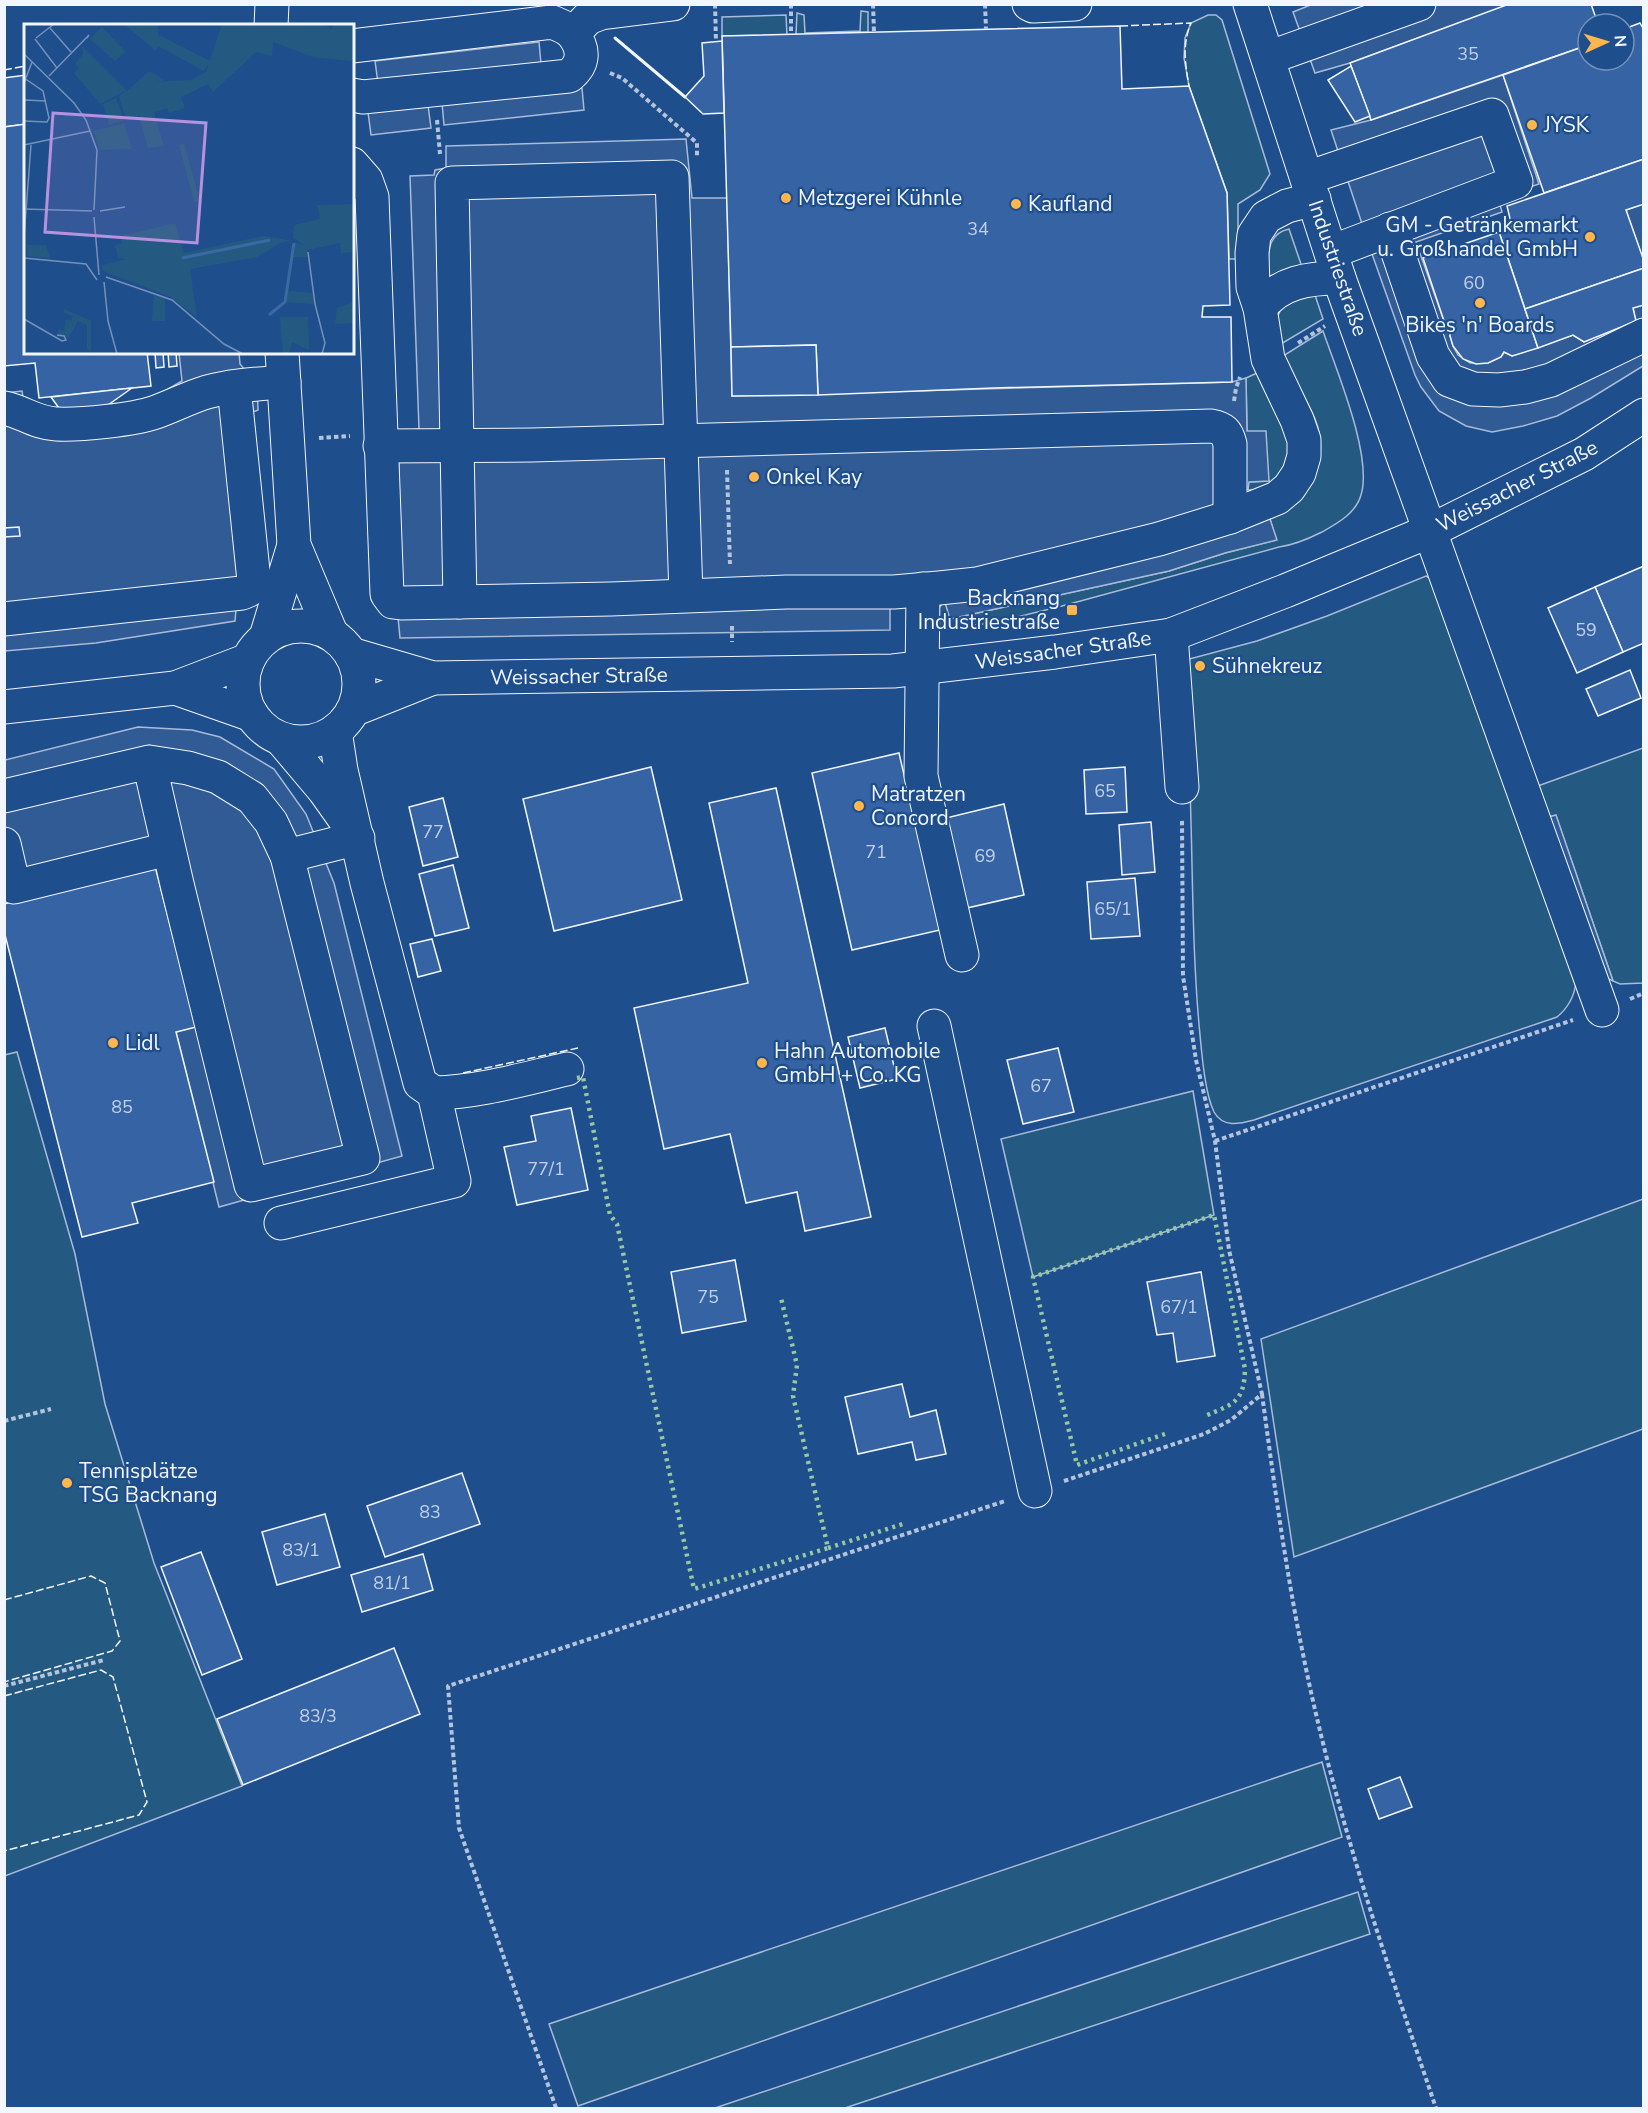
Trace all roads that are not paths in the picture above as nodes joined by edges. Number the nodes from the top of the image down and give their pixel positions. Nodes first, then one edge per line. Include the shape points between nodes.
1 (272, 4) edge
2 (673, 4) edge
3 (1029, 4) edge
4 (1075, 4) edge
5 (1250, 4) edge
6 (1419, 4) edge
7 (271, 24) edge
8 (354, 46) edge
9 (578, 47) junction
10 (1268, 58) junction
11 (354, 95) edge
12 (354, 166) edge
13 (1311, 189) junction
14 (1390, 229) junction
15 (1335, 265) junction
16 (1260, 308) junction
17 (1644, 335) edge
18 (283, 367) edge
19 (234, 387) junction
20 (4, 408) edge
21 (1644, 415) edge
22 (681, 440) junction
23 (380, 446) junction
24 (457, 446) junction
25 (1230, 517) junction
26 (1430, 531) junction
27 (294, 545) junction
28 (923, 589) junction
29 (686, 595) junction
30 (460, 602) junction
31 (4, 619) edge
32 (1171, 635) junction
33 (341, 644) junction
34 (257, 648) junction
35 (923, 668) junction
36 (433, 678) junction
37 (175, 688) junction
38 (4, 707) edge
39 (252, 715) junction
40 (344, 721) junction
41 (281, 739) junction
42 (149, 762) junction
43 (1182, 787) road end
44 (4, 796) edge
45 (358, 838) junction
46 (4, 844) edge
47 (168, 849) junction
48 (287, 856) junction
49 (962, 955) dead end
50 (1602, 1010) road end
51 (934, 1026) dead end
52 (567, 1069) dead end
53 (427, 1088) junction
54 (281, 1223) dead end
55 (1035, 1491) road end

1 - 7 street
2 - 9 street via 588,18
3 - 4 street
5 - 10 street, Industriestraße
6 - 10 street
8 - 9 street via 552,22
9 - 11 street via 579,68 569,76
10 - 13 street, Industriestraße
12 - 23 street via 366,180 372,197
13 - 14 street via 1492,115 1516,182
13 - 15 street, Industriestraße
13 - 16 street via 1266,217 1254,235 1252,276
14 - 15 street
14 - 17 street via 1433,356 1449,380 1473,389 1525,387 1551,380
15 - 16 street via 1313,279 1280,288
15 - 26 street, Industriestraße
16 - 25 street via 1268,359 1297,420 1304,456 1299,473 1277,498
18 - 19 street
18 - 27 street
19 - 20 street via 155,412 95,421 38,422
19 - 31 street via 254,583 249,590
21 - 26 street, Weissacher Straße via 1584,454
22 - 24 street
22 - 24 street via 672,177 452,183
22 - 25 street via 1211,426 1221,428 1230,444
22 - 29 street
23 - 24 street
23 - 30 street via 387,594 393,602
24 - 30 street
25 - 28 street via 976,584
26 - 32 street, Weissacher Straße
26 - 50 street, Industriestraße
27 - 33 street
27 - 34 street
28 - 29 street
28 - 35 street
29 - 30 street
32 - 35 street, Weissacher Straße
32 - 43 street
33 - 34 street, Weissacher Straße via 315,627 298,625 281,629
33 - 36 street, Weissacher Straße
33 - 40 street, Weissacher Straße via 357,667 360,682 358,696
34 - 37 street, Weissacher Straße
34 - 39 street via 243,678 244,697
35 - 36 street, Weissacher Straße
35 - 49 street via 921,776
36 - 40 street, Weissacher Straße
37 - 38 street, Weissacher Straße
37 - 39 street, Weissacher Straße
39 - 41 street, Weissacher Straße via 264,729
40 - 41 street, Weissacher Straße via 318,740
40 - 45 street, Weissacher Straße via 341,770
41 - 45 street, Weissacher Straße via 324,789
42 - 44 street
42 - 47 street
42 - 48 street via 218,777 252,798 271,822
45 - 48 street
45 - 53 street, Weissacher Straße
46 - 47 street via 14,887
47 - 48 street via 251,1185 363,1158
51 - 55 street
52 - 53 street via 459,1092
53 - 54 street, Weissacher Straße via 454,1181

